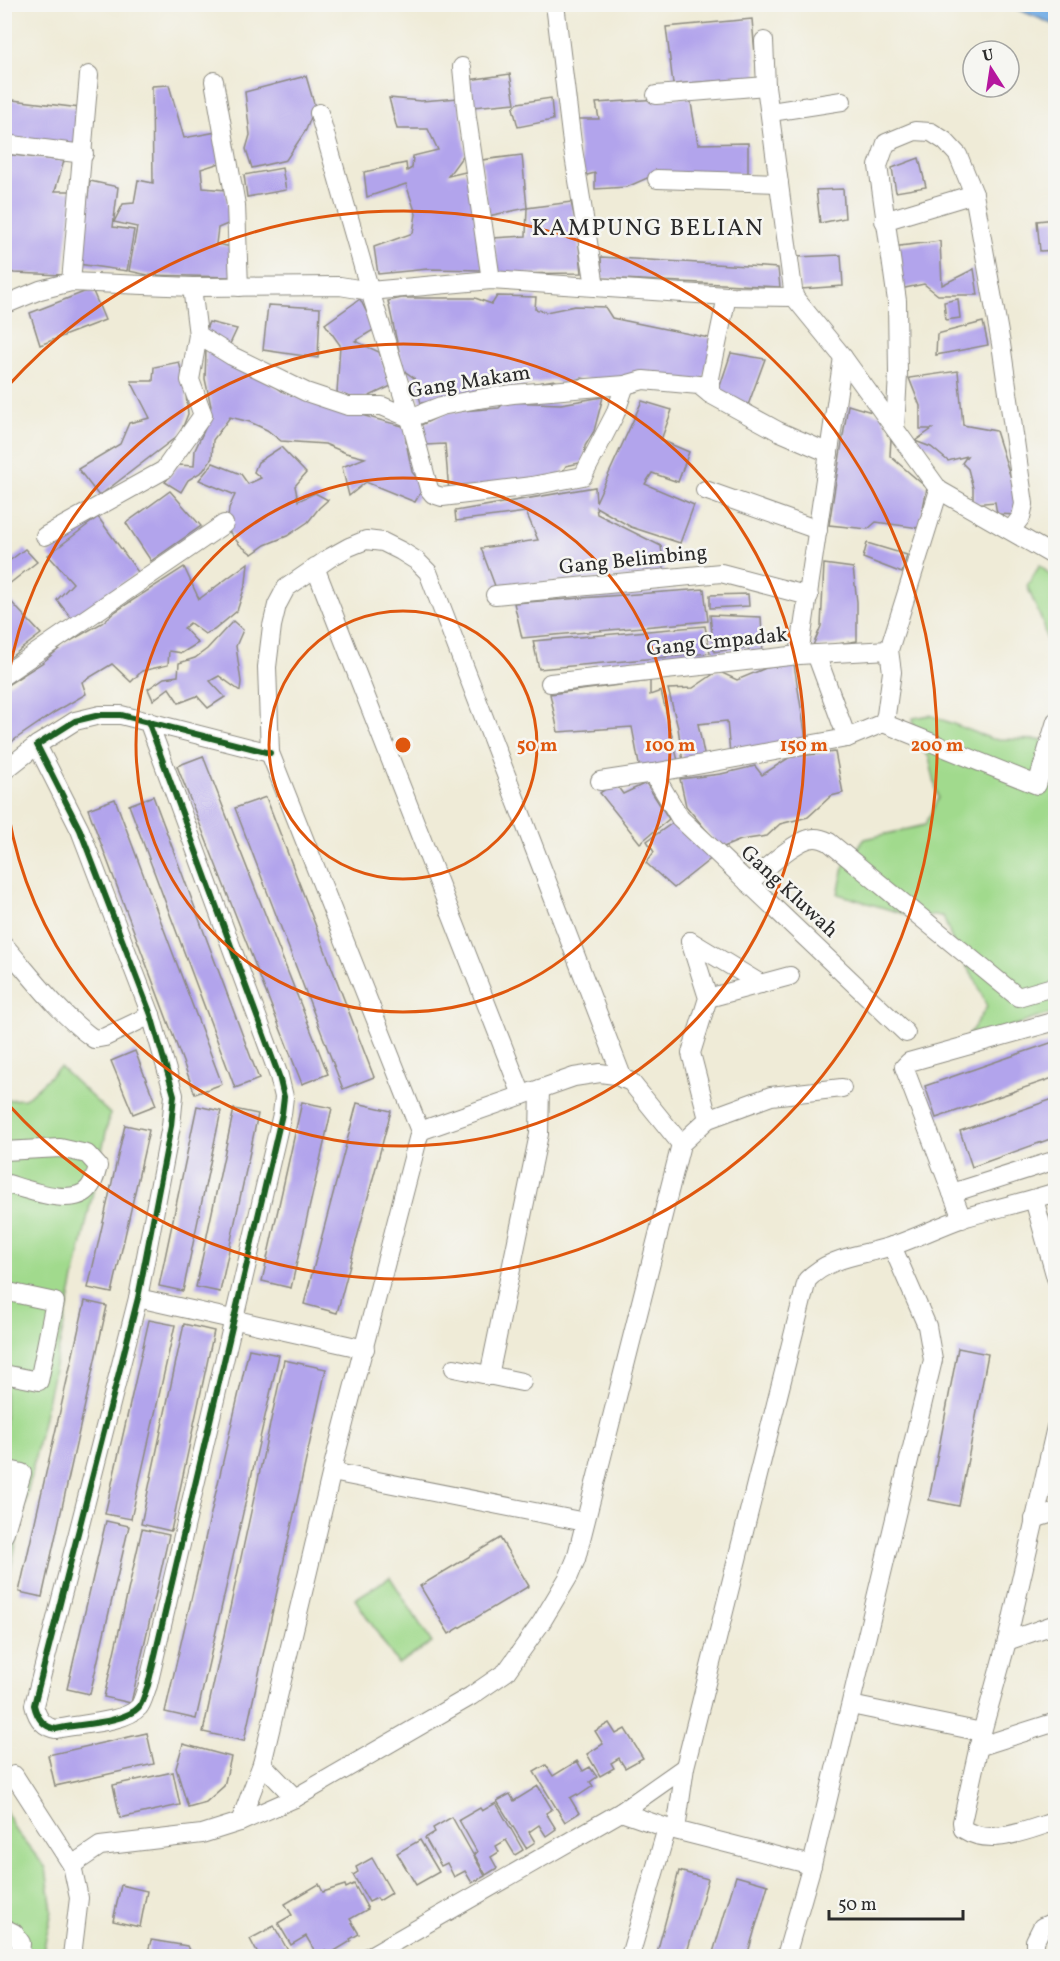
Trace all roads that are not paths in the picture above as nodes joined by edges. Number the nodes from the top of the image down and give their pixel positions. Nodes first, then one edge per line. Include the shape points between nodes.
1 (555, 4) edge
2 (764, 41) dead end
3 (462, 67) dead end
4 (89, 75) dead end
5 (214, 81) dead end
6 (766, 86) junction
7 (656, 95) dead end
8 (842, 101) dead end
9 (771, 112) junction
10 (319, 113) dead end
11 (4, 144) edge
12 (84, 154) junction
13 (657, 179) dead end
14 (779, 183) junction
15 (974, 194) junction
16 (884, 221) junction
17 (491, 280) junction
18 (71, 282) junction
19 (595, 286) junction
20 (192, 287) junction
21 (239, 287) junction
22 (370, 291) junction
23 (728, 296) junction
24 (794, 297) junction
25 (4, 305) edge
26 (198, 335) junction
27 (843, 357) junction
28 (625, 385) junction
29 (710, 394) junction
30 (410, 418) junction
31 (895, 429) junction
32 (829, 453) junction
33 (705, 490) dead end
34 (939, 490) junction
35 (224, 524) dead end
36 (818, 530) junction
37 (1011, 530) junction
38 (45, 536) dead end
39 (1056, 557) edge
40 (315, 567) junction
41 (495, 596) dead end
42 (809, 596) junction
43 (889, 650) junction
44 (808, 654) junction
45 (4, 675) edge
46 (550, 683) dead end
47 (148, 720) junction
48 (1056, 721) edge
49 (883, 723) junction
50 (847, 738) junction
51 (37, 745) junction
52 (270, 753) junction
53 (4, 771) edge
54 (653, 773) junction
55 (600, 781) dead end
56 (748, 883) junction
57 (4, 945) edge
58 (790, 976) dead end
59 (761, 984) junction
60 (1056, 986) edge
61 (708, 998) junction
62 (151, 1015) junction
63 (1056, 1021) edge
64 (906, 1033) dead end
65 (623, 1079) junction
66 (842, 1088) dead end
67 (540, 1089) junction
68 (522, 1095) junction
69 (708, 1119) junction
70 (420, 1131) junction
71 (681, 1144) junction
72 (4, 1151) edge
73 (1056, 1160) edge
74 (4, 1183) edge
75 (1056, 1192) edge
76 (952, 1193) junction
77 (1034, 1199) junction
78 (962, 1219) junction
79 (892, 1246) junction
80 (1056, 1278) edge
81 (4, 1291) edge
82 (138, 1298) junction
83 (234, 1320) junction
84 (364, 1349) junction
85 (454, 1368) dead end
86 (4, 1374) edge
87 (489, 1376) junction
88 (522, 1382) dead end
89 (1056, 1427) edge
90 (4, 1469) edge
91 (332, 1472) junction
92 (1056, 1512) edge
93 (1034, 1519) junction
94 (585, 1522) junction
95 (4, 1535) edge
96 (1056, 1624) edge
97 (1007, 1641) junction
98 (851, 1705) junction
99 (1056, 1722) edge
100 (980, 1739) junction
101 (262, 1764) junction
102 (685, 1767) junction
103 (14, 1775) dead end
104 (295, 1798) junction
105 (621, 1812) junction
106 (1056, 1821) edge
107 (240, 1822) junction
108 (672, 1829) junction
109 (72, 1865) junction
110 (812, 1865) junction
111 (1056, 1921) edge
112 (4, 1928) edge
113 (20, 1956) edge
114 (72, 1956) edge
115 (370, 1956) edge
116 (630, 1956) edge
117 (786, 1956) edge
118 (1035, 1956) edge

1 - 19 street
2 - 6 street
3 - 17 street
4 - 12 street
5 - 21 street via 236,205
6 - 7 street
6 - 9 street
8 - 9 street
9 - 14 street
10 - 22 street
11 - 12 street
12 - 18 street
13 - 14 street
14 - 24 street
15 - 16 street
15 - 16 street via 958,155 945,141 931,132 915,131 886,143 878,166
15 - 37 street via 1024,504 1021,517
16 - 31 street via 897,301
17 - 19 street
17 - 22 street
18 - 20 street
18 - 25 street
19 - 23 street
20 - 21 street
20 - 26 street
21 - 22 street via 340,286
22 - 30 street
23 - 24 street
23 - 29 street
24 - 27 street
26 - 30 street, Gang Makam via 306,392 348,406 381,406
26 - 38 street via 190,380 203,415 164,470
27 - 31 street
27 - 32 street
28 - 29 street, Gang Makam via 643,380 699,385
28 - 30 street, Gang Makam via 477,399 441,406
28 - 30 street via 615,414 583,476 532,486 442,497 433,494
29 - 32 street, Gang Makam
31 - 34 street
32 - 36 street
33 - 36 street
34 - 37 street
34 - 43 street
35 - 45 street
36 - 42 street
37 - 39 street
40 - 52 street via 286,588 277,605 267,667
40 - 65 street via 366,540 383,542 401,551 428,572
40 - 68 street
41 - 42 street, Gang Belimbing via 721,573
42 - 44 street
43 - 44 street, Gang Cmpadak
43 - 49 street via 892,672
44 - 46 street, Gang Cmpadak
44 - 50 street
47 - 51 street via 100,715 75,721
47 - 52 street
47 - 83 street via 284,1097
48 - 49 street via 1037,785
49 - 50 street
50 - 54 street
51 - 53 street
51 - 62 street via 80,830
52 - 70 street
54 - 55 street
54 - 56 street, Gang Kluwah via 680,818
56 - 60 street via 805,840 829,842 1018,997
56 - 64 street, Gang Kluwah
57 - 62 street via 45,992 94,1038 105,1037
58 - 59 street
59 - 61 street
59 - 61 street via 690,941
61 - 69 street via 691,1053
62 - 82 street via 174,1095
63 - 76 street via 905,1065
65 - 67 street via 600,1073
65 - 71 street via 631,1082
66 - 69 street via 771,1096
67 - 68 street
67 - 87 street via 539,1134
68 - 70 street
69 - 71 street
70 - 84 street
71 - 94 street
72 - 74 street via 60,1148 87,1154 98,1166 88,1190 74,1197
73 - 76 street
75 - 77 street
76 - 78 street
77 - 78 street
77 - 80 street
78 - 79 street
79 - 98 street via 927,1326 933,1360
79 - 102 street via 846,1257 826,1265 807,1280
81 - 86 street via 56,1302 39,1381
82 - 83 street
82 - 83 street via 34,1705 41,1722 56,1730 101,1722 140,1707
83 - 84 street
84 - 91 street
85 - 87 street
87 - 88 street
89 - 93 street
90 - 95 street via 22,1473
91 - 94 street
91 - 101 street
92 - 93 street
93 - 97 street
94 - 104 street via 569,1576 506,1672
96 - 97 street
97 - 100 street
98 - 100 street
98 - 110 street
99 - 100 street
100 - 106 street via 963,1829 988,1837 1011,1835
101 - 104 street
101 - 107 street
102 - 105 street
102 - 108 street
103 - 109 street
104 - 107 street
105 - 108 street
105 - 115 street
107 - 109 street via 202,1834 100,1846
108 - 110 street
108 - 116 street
109 - 114 street via 79,1898
110 - 117 street
111 - 118 street via 1042,1927 1035,1941
112 - 113 street via 21,1943

